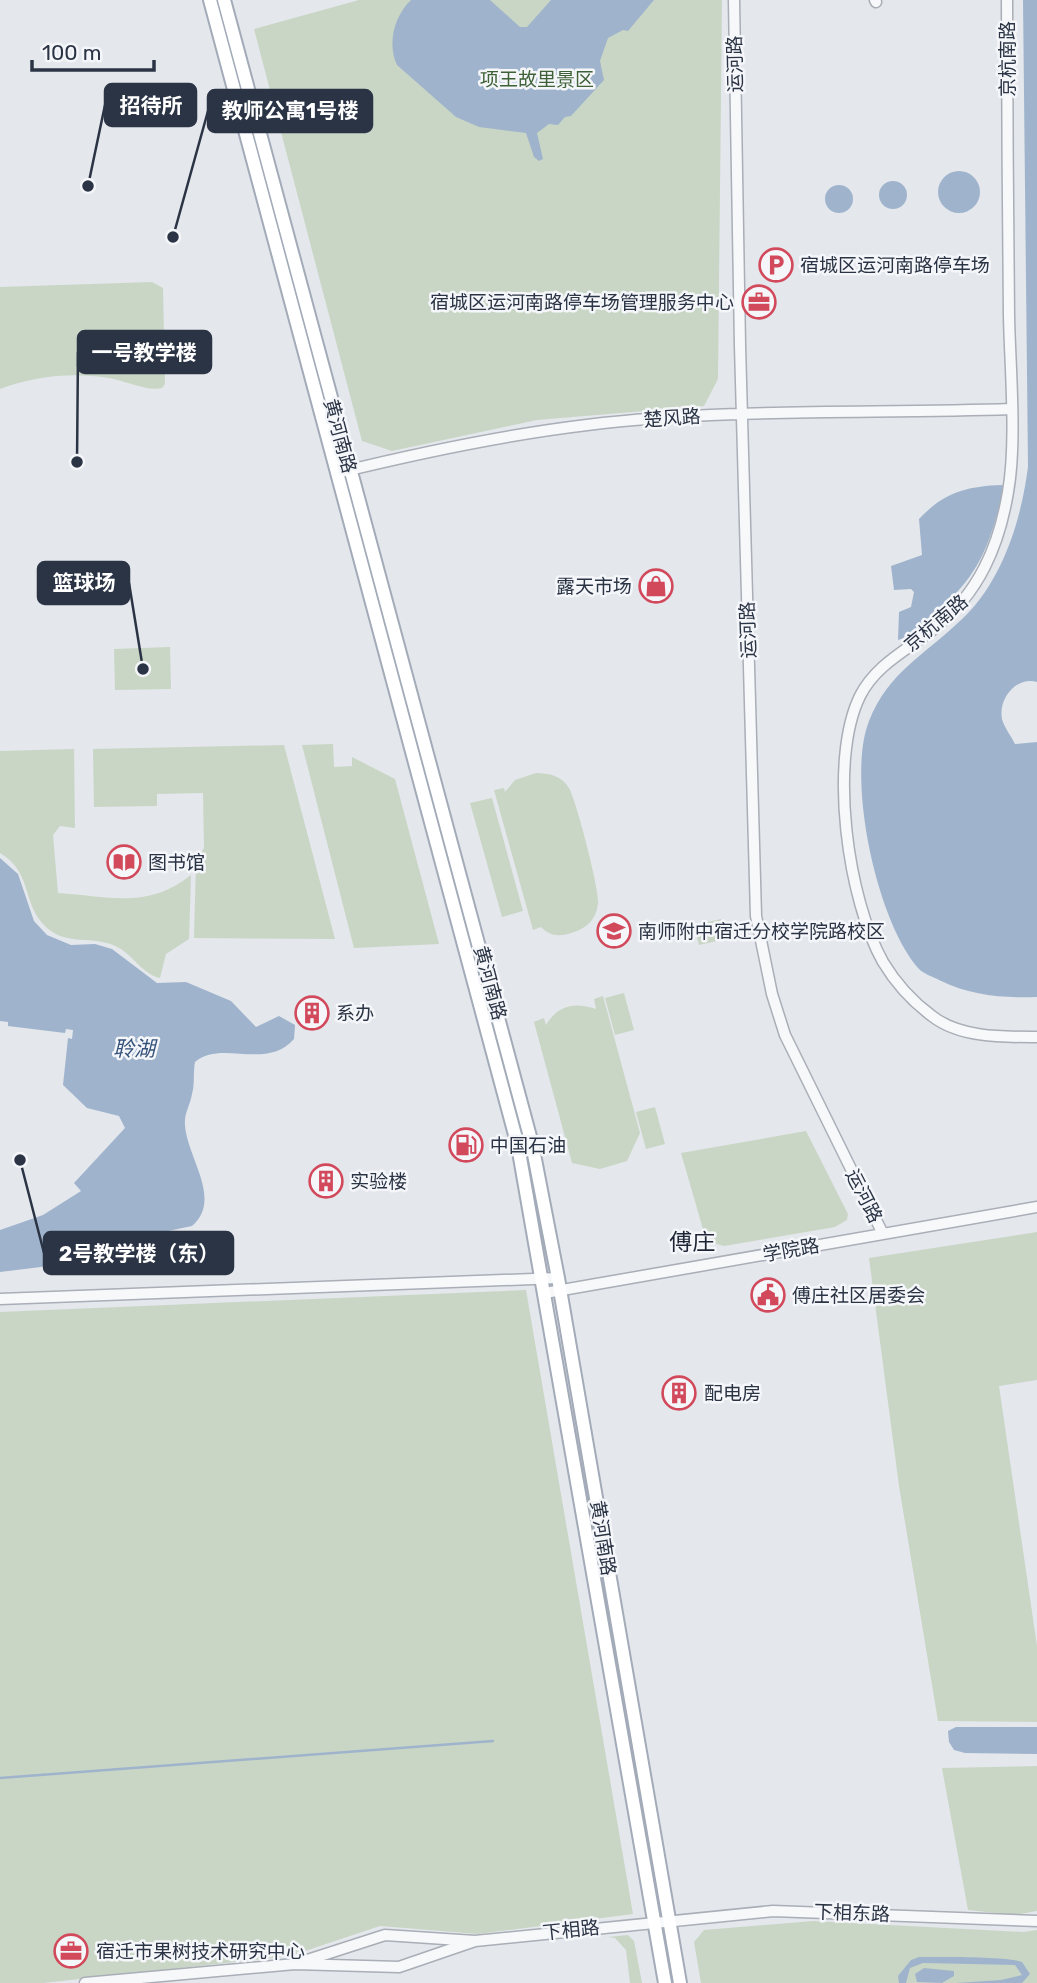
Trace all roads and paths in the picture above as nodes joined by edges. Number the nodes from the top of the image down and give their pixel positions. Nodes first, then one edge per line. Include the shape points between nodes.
1 (210, 0) edge
2 (224, 0) edge
3 (734, 0) edge
4 (1007, 0) edge
5 (1011, 409) junction
6 (741, 414) junction
7 (343, 472) junction
8 (1037, 1037) edge
9 (1037, 1208) edge
10 (883, 1234) junction
11 (542, 1278) junction
12 (559, 1284) junction
13 (545, 1293) junction
14 (0, 1299) edge
15 (660, 1921) junction
16 (1037, 1921) edge
17 (475, 1941) junction
18 (295, 1964) junction
19 (85, 1983) edge
20 (665, 1983) edge
21 (680, 1983) edge

1 - 7 main road, 黄河南路
2 - 7 main road, 黄河南路
3 - 6 street, 运河路
4 - 5 street, 京杭南路
5 - 6 street, 楚风路
5 - 8 street, 京杭南路 via 1009,488 1002,526 985,570 973,591 937,626 884,665 866,686 846,735 845,791 852,865 870,934 906,992 934,1018 967,1032
6 - 7 street, 楚风路 via 541,431
6 - 10 street, 运河路 via 753,877 761,950 794,1055
7 - 11 main road, 黄河南路 via 518,1146
7 - 12 main road, 黄河南路 via 488,975 532,1144
9 - 10 street, 学院路
10 - 12 street, 学院路
11 - 12 street
11 - 13 main road, 黄河南路
11 - 14 street
12 - 13 street, 学院路
12 - 15 main road, 黄河南路
13 - 15 main road, 黄河南路
15 - 16 street, 下相东路 via 773,1911
15 - 17 street, 下相路
15 - 20 main road, 黄河南路
15 - 21 main road, 黄河南路
17 - 18 street, 下相路 via 398,1967
17 - 18 street, 下相路 via 385,1935
18 - 19 street, 下相路

